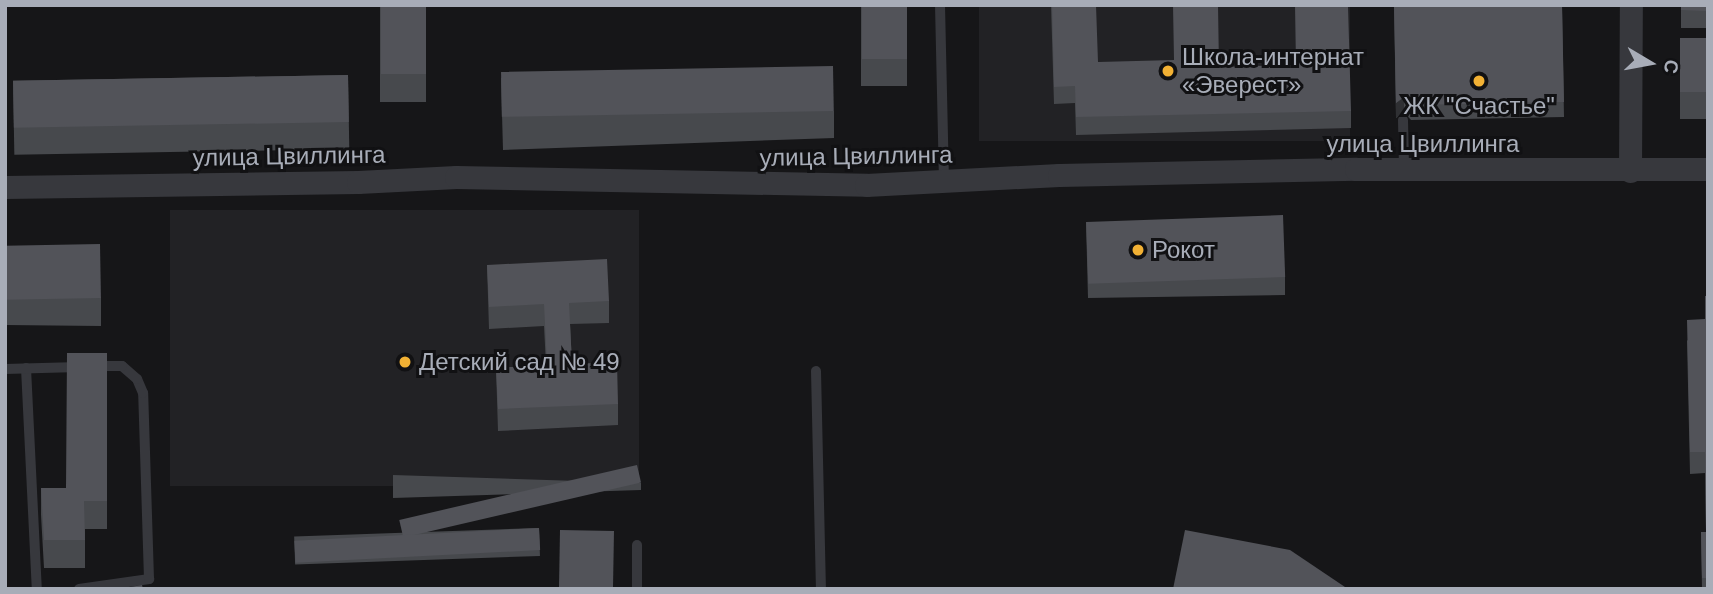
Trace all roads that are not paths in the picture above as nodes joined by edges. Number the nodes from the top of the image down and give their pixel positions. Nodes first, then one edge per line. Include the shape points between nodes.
1 (940, 5) edge
2 (1631, 5) edge
3 (1406, 120) dead end
4 (1407, 169) junction
5 (1708, 169) edge
6 (1630, 171) junction
7 (944, 183) junction
8 (5, 187) edge
9 (26, 368) junction
10 (5, 369) edge
11 (816, 371) dead end
12 (637, 545) dead end
13 (37, 589) edge
14 (79, 589) edge
15 (637, 589) edge
16 (821, 589) edge

1 - 7 lane
2 - 6 street
3 - 4 lane
4 - 6 street, улица Цвиллинга
4 - 7 street, улица Цвиллинга via 1059,174
5 - 6 street, улица Цвиллинга
7 - 8 street, улица Цвиллинга via 456,177
9 - 10 lane
9 - 13 lane
9 - 14 lane via 122,366 137,379 143,393 149,579
11 - 16 lane
12 - 15 lane

